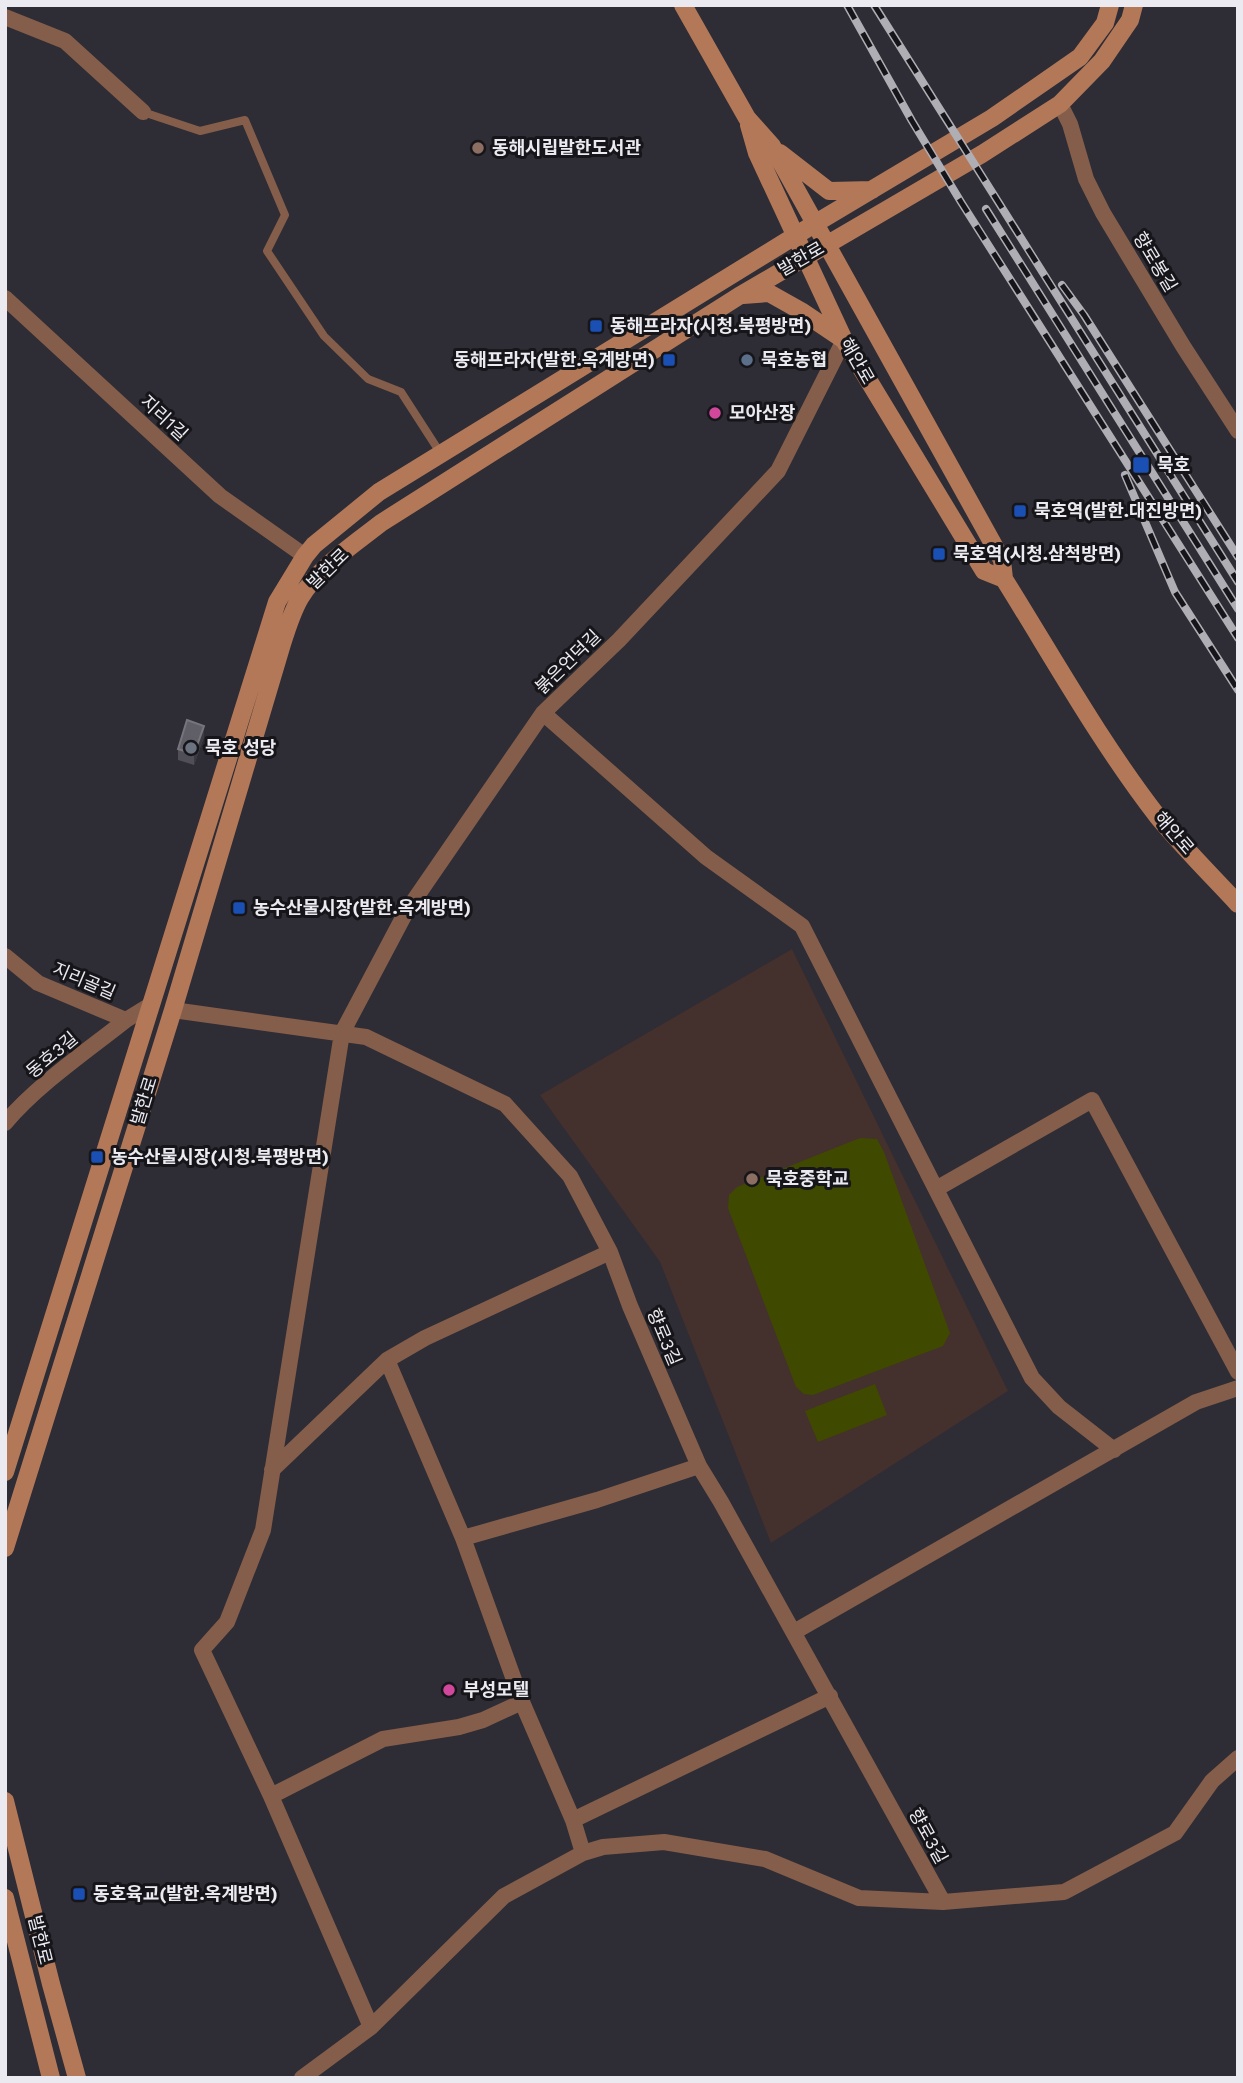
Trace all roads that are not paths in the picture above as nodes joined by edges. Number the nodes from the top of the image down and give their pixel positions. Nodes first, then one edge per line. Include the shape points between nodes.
1 (683, 5) edge
2 (1110, 5) edge
3 (1134, 5) edge
4 (5, 18) edge
5 (1060, 104) junction
6 (143, 112) joint
7 (747, 118) junction
8 (772, 146) junction
9 (872, 190) junction
10 (816, 223) junction
11 (796, 236) junction
12 (827, 244) junction
13 (806, 256) junction
14 (739, 296) junction
15 (5, 298) edge
16 (844, 340) junction
17 (1238, 431) edge
18 (441, 454) junction
19 (305, 556) junction
20 (323, 570) junction
21 (1004, 579) junction
22 (543, 713) junction
23 (1238, 904) edge
24 (5, 956) edge
25 (152, 1004) junction
26 (173, 1010) junction
27 (126, 1020) junction
28 (342, 1033) junction
29 (5, 1124) edge
30 (936, 1189) junction
31 (610, 1252) junction
32 (387, 1360) junction
33 (1238, 1372) edge
34 (1238, 1388) edge
35 (1114, 1450) junction
36 (699, 1466) junction
37 (272, 1470) junction
38 (5, 1472) edge
39 (463, 1538) junction
40 (5, 1548) edge
41 (794, 1632) junction
42 (830, 1696) junction
43 (522, 1702) junction
44 (1238, 1758) edge
45 (271, 1796) junction
46 (5, 1801) edge
47 (573, 1821) junction
48 (583, 1853) junction
49 (5, 1898) edge
50 (943, 1902) junction
51 (371, 2027) junction
52 (51, 2078) edge
53 (77, 2078) edge
54 (302, 2078) edge

1 - 7 street, 해안로
2 - 9 street, 발한로 via 1105,23 1080,57 992,118
3 - 5 street, 발한로 via 1130,20 1108,53
4 - 6 street via 65,41
5 - 12 street, 발한로
5 - 17 street, 향로봉길 via 1103,213
6 - 18 lane via 200,131 245,120 285,215 267,251 324,336 368,379 401,392
7 - 8 street, 해안로
7 - 11 street, 해안로 via 757,153
8 - 9 street via 829,191
8 - 10 street, 해안로
9 - 10 street, 발한로
10 - 11 street, 발한로
10 - 12 street, 해안로
11 - 13 street, 해안로
11 - 18 street, 발한로
12 - 13 street, 발한로
12 - 21 street, 해안로 via 1003,560
13 - 14 street, 발한로
13 - 16 street, 해안로
14 - 16 street via 769,293
14 - 20 street, 발한로 via 381,523
15 - 19 street, 지리1길 via 220,496
16 - 21 street, 해안로 via 984,571
16 - 22 street, 붉은언덕길 via 778,471 619,640
18 - 19 street, 발한로 via 379,492
19 - 20 street
19 - 25 street, 발한로 via 277,603
20 - 26 street, 발한로 via 290,618
21 - 23 street, 해안로 via 1124,770 1160,819
22 - 28 street, 붉은언덕길 via 406,912
22 - 30 street via 706,857 802,926
24 - 27 street, 지리골길 via 38,983
25 - 26 street
25 - 27 street, 지리골길
25 - 38 street, 발한로
26 - 28 street, 향로3길
26 - 40 street, 발한로
27 - 29 street, 동호3길 via 53,1078
28 - 31 street, 향로3길 via 366,1037 505,1104 570,1176
28 - 37 street, 붉은언덕길
30 - 33 street via 1092,1100
30 - 35 street via 1032,1378 1059,1407
31 - 32 street
31 - 36 street, 향로3길
32 - 37 street
32 - 39 street
34 - 35 street via 1196,1402
35 - 41 street
36 - 39 street
36 - 41 street, 향로3길
37 - 45 street, 붉은언덕길 via 263,1530 227,1622 202,1650
39 - 43 street
41 - 42 street, 향로3길
42 - 47 street
42 - 50 street, 향로3길
43 - 45 street via 459,1727 383,1739
43 - 47 street
44 - 50 street via 1212,1781 1175,1833 1064,1892
45 - 51 street
46 - 53 street, 발한로
47 - 48 street
48 - 50 street via 664,1842 765,1859 859,1898
48 - 51 street via 504,1896
49 - 52 street, 발한로
51 - 54 street

